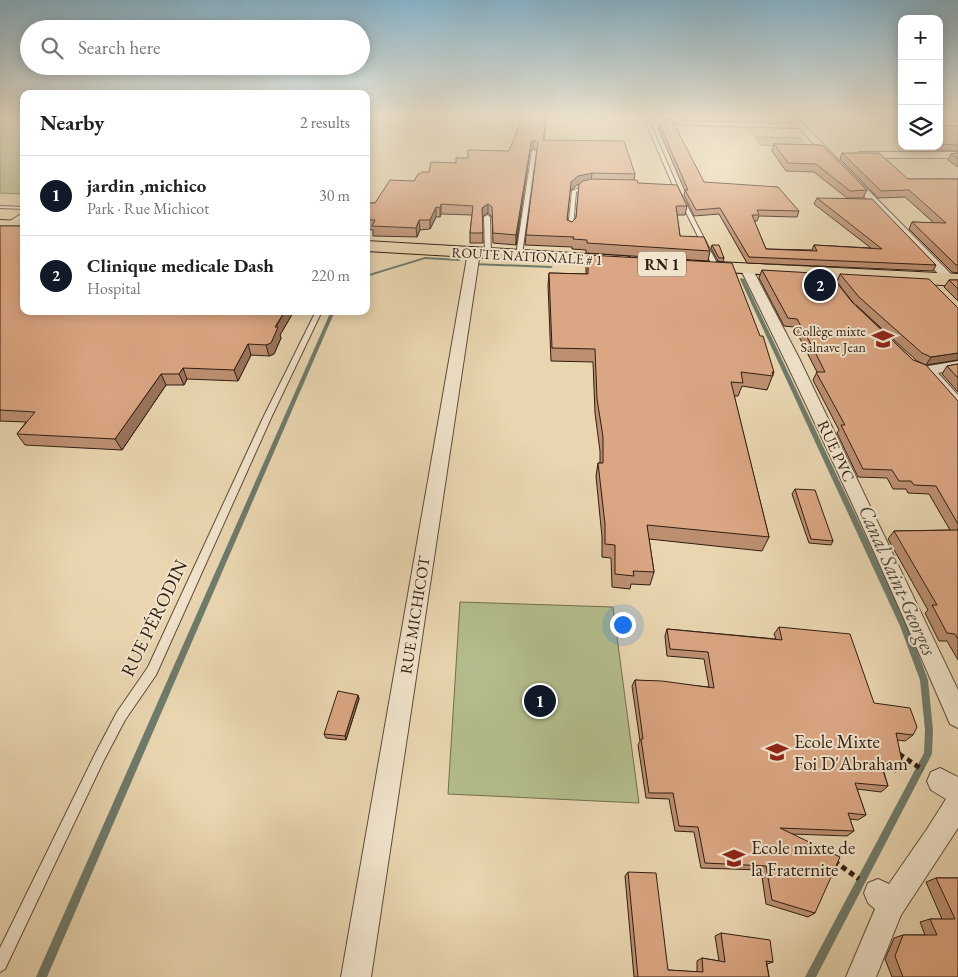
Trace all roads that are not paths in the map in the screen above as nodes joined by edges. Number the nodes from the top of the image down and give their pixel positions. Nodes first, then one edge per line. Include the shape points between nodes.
1 (532, 162) edge
2 (665, 162) edge
3 (834, 162) edge
4 (591, 185) edge
5 (666, 187) edge
6 (676, 188) junction
7 (0, 207) edge
8 (20, 208) edge
9 (487, 217) edge
10 (570, 228) edge
11 (370, 246) edge
12 (481, 253) junction
13 (519, 256) junction
14 (637, 262) edge
15 (676, 264) edge
16 (716, 267) junction
17 (747, 270) junction
18 (944, 283) edge
19 (317, 315) edge
20 (958, 365) edge
21 (958, 404) edge
22 (958, 716) edge
23 (958, 803) edge
24 (0, 964) edge
25 (356, 977) edge
26 (861, 977) edge

1 - 13 lane
2 - 6 lane
3 - 18 street
4 - 10 lane via 574,191
5 - 6 lane
6 - 16 lane
7 - 8 lane
9 - 12 lane
11 - 12 main road, ROUTE NATIONALE # 1 / RN 1
12 - 13 main road, ROUTE NATIONALE # 1 / RN 1
12 - 25 street, RUE MICHICOT
13 - 14 main road, ROUTE NATIONALE # 1 / RN 1
15 - 16 main road, RN 1
16 - 17 main road, RN 1
17 - 18 main road, RN 1
17 - 22 street, RUE PVC via 792,358
19 - 24 lane, RUE PÉRODIN via 152,671 100,756
20 - 21 street via 925,369
23 - 26 street via 937,839 884,899

